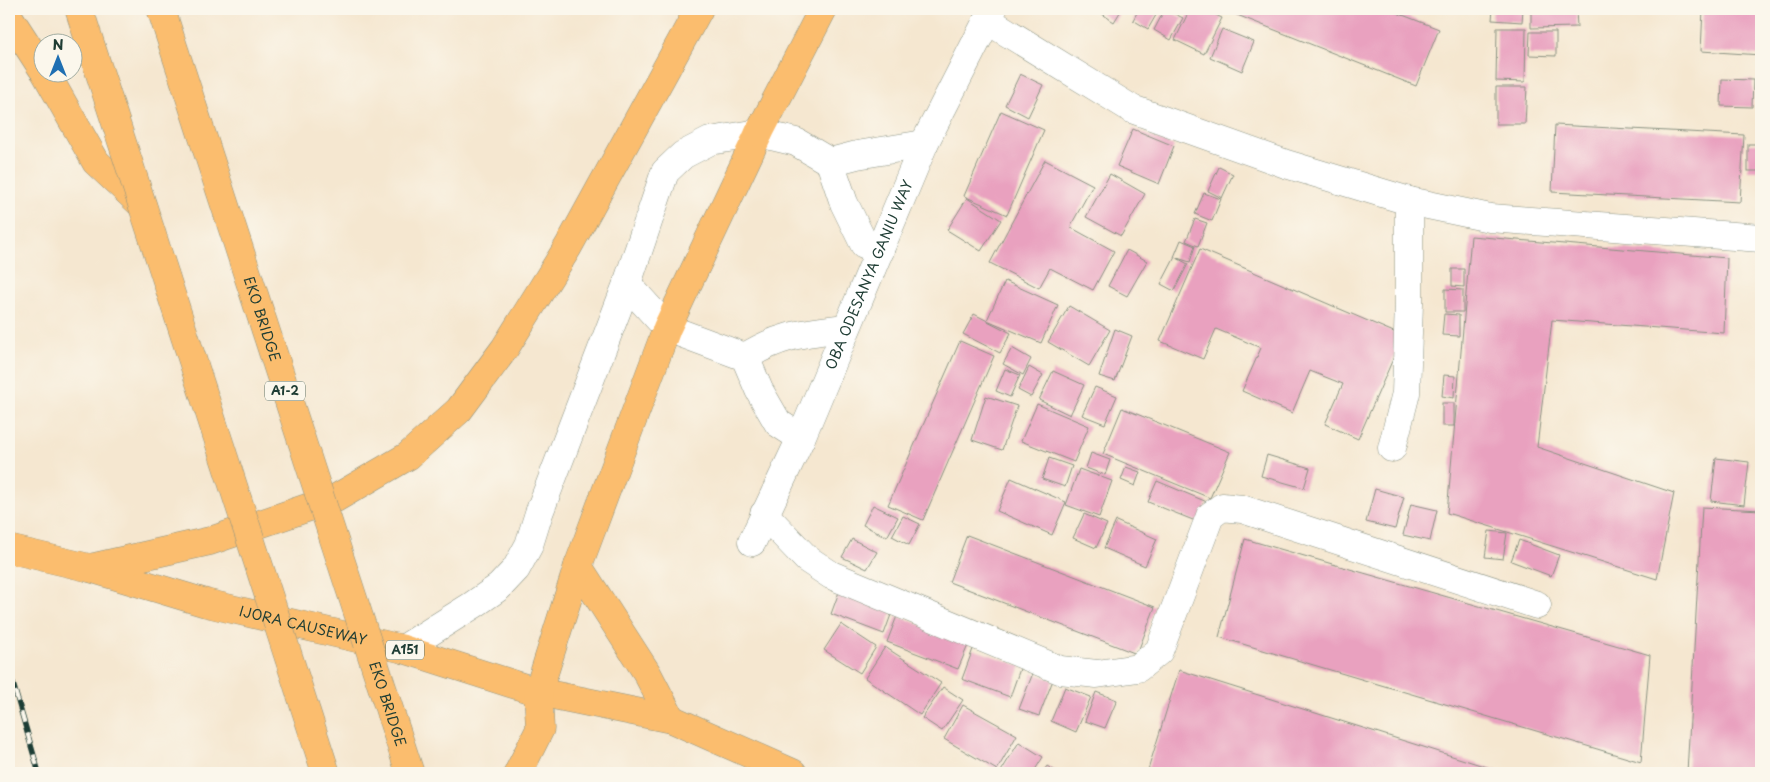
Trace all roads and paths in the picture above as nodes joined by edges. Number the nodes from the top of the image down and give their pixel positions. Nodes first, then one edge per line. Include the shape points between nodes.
1 (79, 9) edge
2 (161, 9) edge
3 (699, 9) edge
4 (823, 9) edge
5 (990, 14) edge
6 (9, 17) edge
7 (32, 53) edge
8 (51, 82) edge
9 (759, 133) junction
10 (924, 144) junction
11 (830, 162) junction
12 (1409, 201) junction
13 (142, 205) junction
14 (1761, 238) edge
15 (880, 251) junction
16 (627, 284) junction
17 (667, 328) junction
18 (846, 328) junction
19 (746, 357) junction
20 (801, 438) junction
21 (1392, 448) dead end
22 (764, 514) junction
23 (752, 542) dead end
24 (9, 549) edge
25 (578, 566) junction
26 (90, 568) junction
27 (1537, 605) dead end
28 (403, 649) junction
29 (538, 692) junction
30 (671, 719) junction
31 (326, 773) edge
32 (410, 773) edge
33 (518, 773) edge
34 (794, 773) edge

1 - 13 main road, bridge
2 - 32 main road, EKO BRIDGE / A1-2, bridge
3 - 26 main road via 568,247 505,348 459,410 408,456 336,498 210,541
4 - 9 main road
5 - 10 street, OBA ODESANYA GANIU WAY
5 - 12 street via 1132,109 1286,164
6 - 7 main road
8 - 13 main road via 96,162
9 - 11 street via 796,142
9 - 16 street via 710,141 683,154 665,172
9 - 17 main road
10 - 11 street
10 - 15 street, OBA ODESANYA GANIU WAY
11 - 15 street via 844,203 864,244
12 - 14 street via 1490,218
12 - 21 street via 1406,393
13 - 31 main road, bridge
15 - 18 street, OBA ODESANYA GANIU WAY
16 - 17 street
16 - 28 street via 529,545 516,569 492,592
17 - 19 street
17 - 25 main road
18 - 19 street via 797,334 777,340
18 - 20 street, OBA ODESANYA GANIU WAY
19 - 20 street via 759,390 778,423
20 - 22 street, OBA ODESANYA GANIU WAY
22 - 23 street, OBA ODESANYA GANIU WAY
22 - 27 street via 807,559 831,575 1060,670 1097,674 1138,668 1159,651 1210,516 1222,507 1242,509
24 - 26 main road, IJORA CAUSEWAY / A151
25 - 29 main road
25 - 30 main road via 647,673
26 - 28 main road, IJORA CAUSEWAY / A151 via 206,603
28 - 29 main road, IJORA CAUSEWAY / A151
29 - 30 main road, IJORA CAUSEWAY / A151
29 - 33 main road via 540,729
30 - 34 main road, IJORA CAUSEWAY / A151

